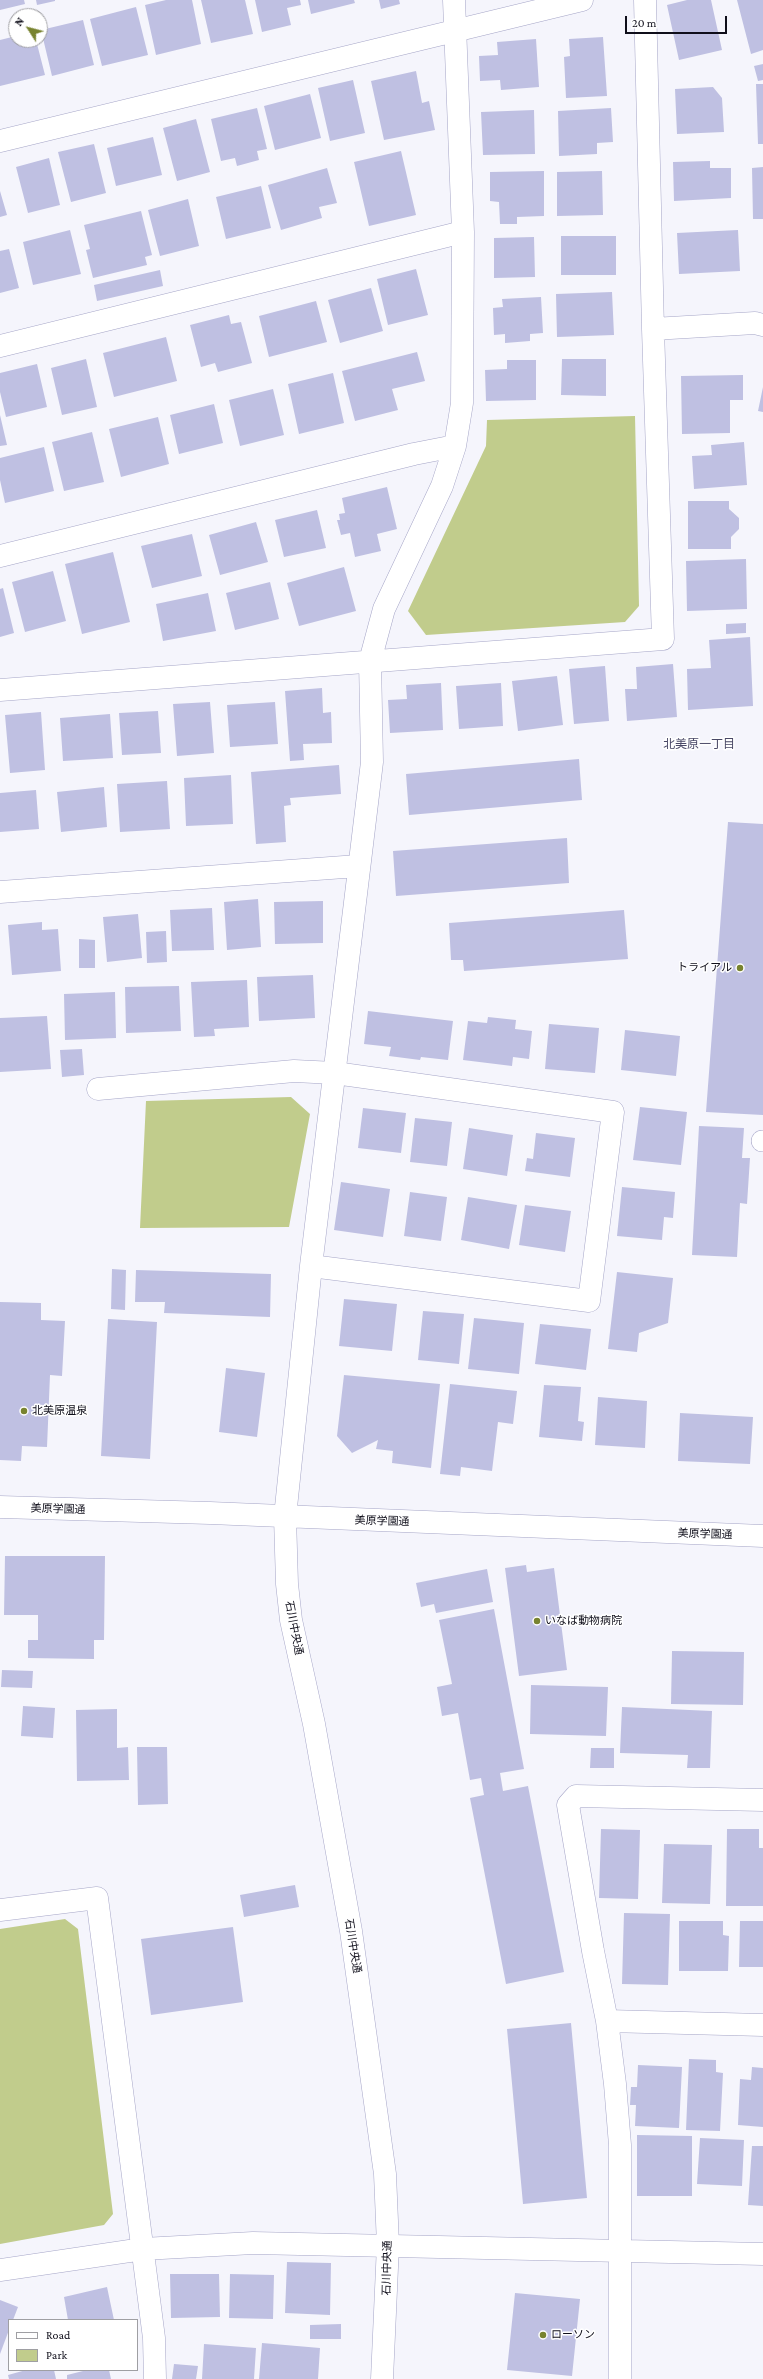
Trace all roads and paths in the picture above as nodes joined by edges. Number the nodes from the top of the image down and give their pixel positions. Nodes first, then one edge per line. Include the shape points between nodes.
1 (454, 0) edge
2 (582, 0) edge
3 (645, 0) edge
4 (455, 31) junction
5 (0, 141) edge
6 (463, 232) junction
7 (763, 325) edge
8 (652, 329) junction
9 (0, 346) edge
10 (455, 446) junction
11 (0, 556) edge
12 (370, 661) junction
13 (0, 690) edge
14 (358, 866) junction
15 (0, 892) edge
16 (335, 1073) junction
17 (98, 1090) dead end
18 (311, 1266) junction
19 (0, 1507) edge
20 (285, 1517) junction
21 (763, 1536) edge
22 (763, 1800) edge
23 (0, 1910) edge
24 (607, 2021) junction
25 (763, 2025) edge
26 (388, 2245) junction
27 (143, 2249) junction
28 (621, 2251) junction
29 (763, 2254) edge
30 (0, 2270) edge
31 (155, 2379) edge
32 (382, 2379) edge
33 (620, 2379) edge

1 - 4 street, 石川中央通
2 - 4 street
3 - 8 street
4 - 5 street
4 - 6 street, 石川中央通
6 - 9 street
6 - 10 street, 石川中央通 via 462,403
7 - 8 street via 755,323
8 - 12 street via 662,639
10 - 11 street
10 - 12 street, 石川中央通 via 442,486 384,609
12 - 13 street
12 - 14 street, 石川中央通 via 372,762
14 - 15 street
14 - 16 street, 石川中央通
16 - 17 street via 294,1071
16 - 18 street, 石川中央通
16 - 18 street via 613,1112 589,1302
18 - 20 street, 石川中央通
19 - 20 street, 美原学園通
20 - 21 street, 美原学園通
20 - 26 street, 石川中央通 via 291,1620 314,1724 351,1931 385,2174
22 - 24 street via 576,1796 568,1805
23 - 27 street via 97,1898
24 - 25 street
24 - 28 street via 620,2145
26 - 27 street via 253,2243
26 - 28 street
26 - 32 street, 石川中央通
27 - 30 street
27 - 31 street via 154,2338
28 - 29 street
28 - 33 street

